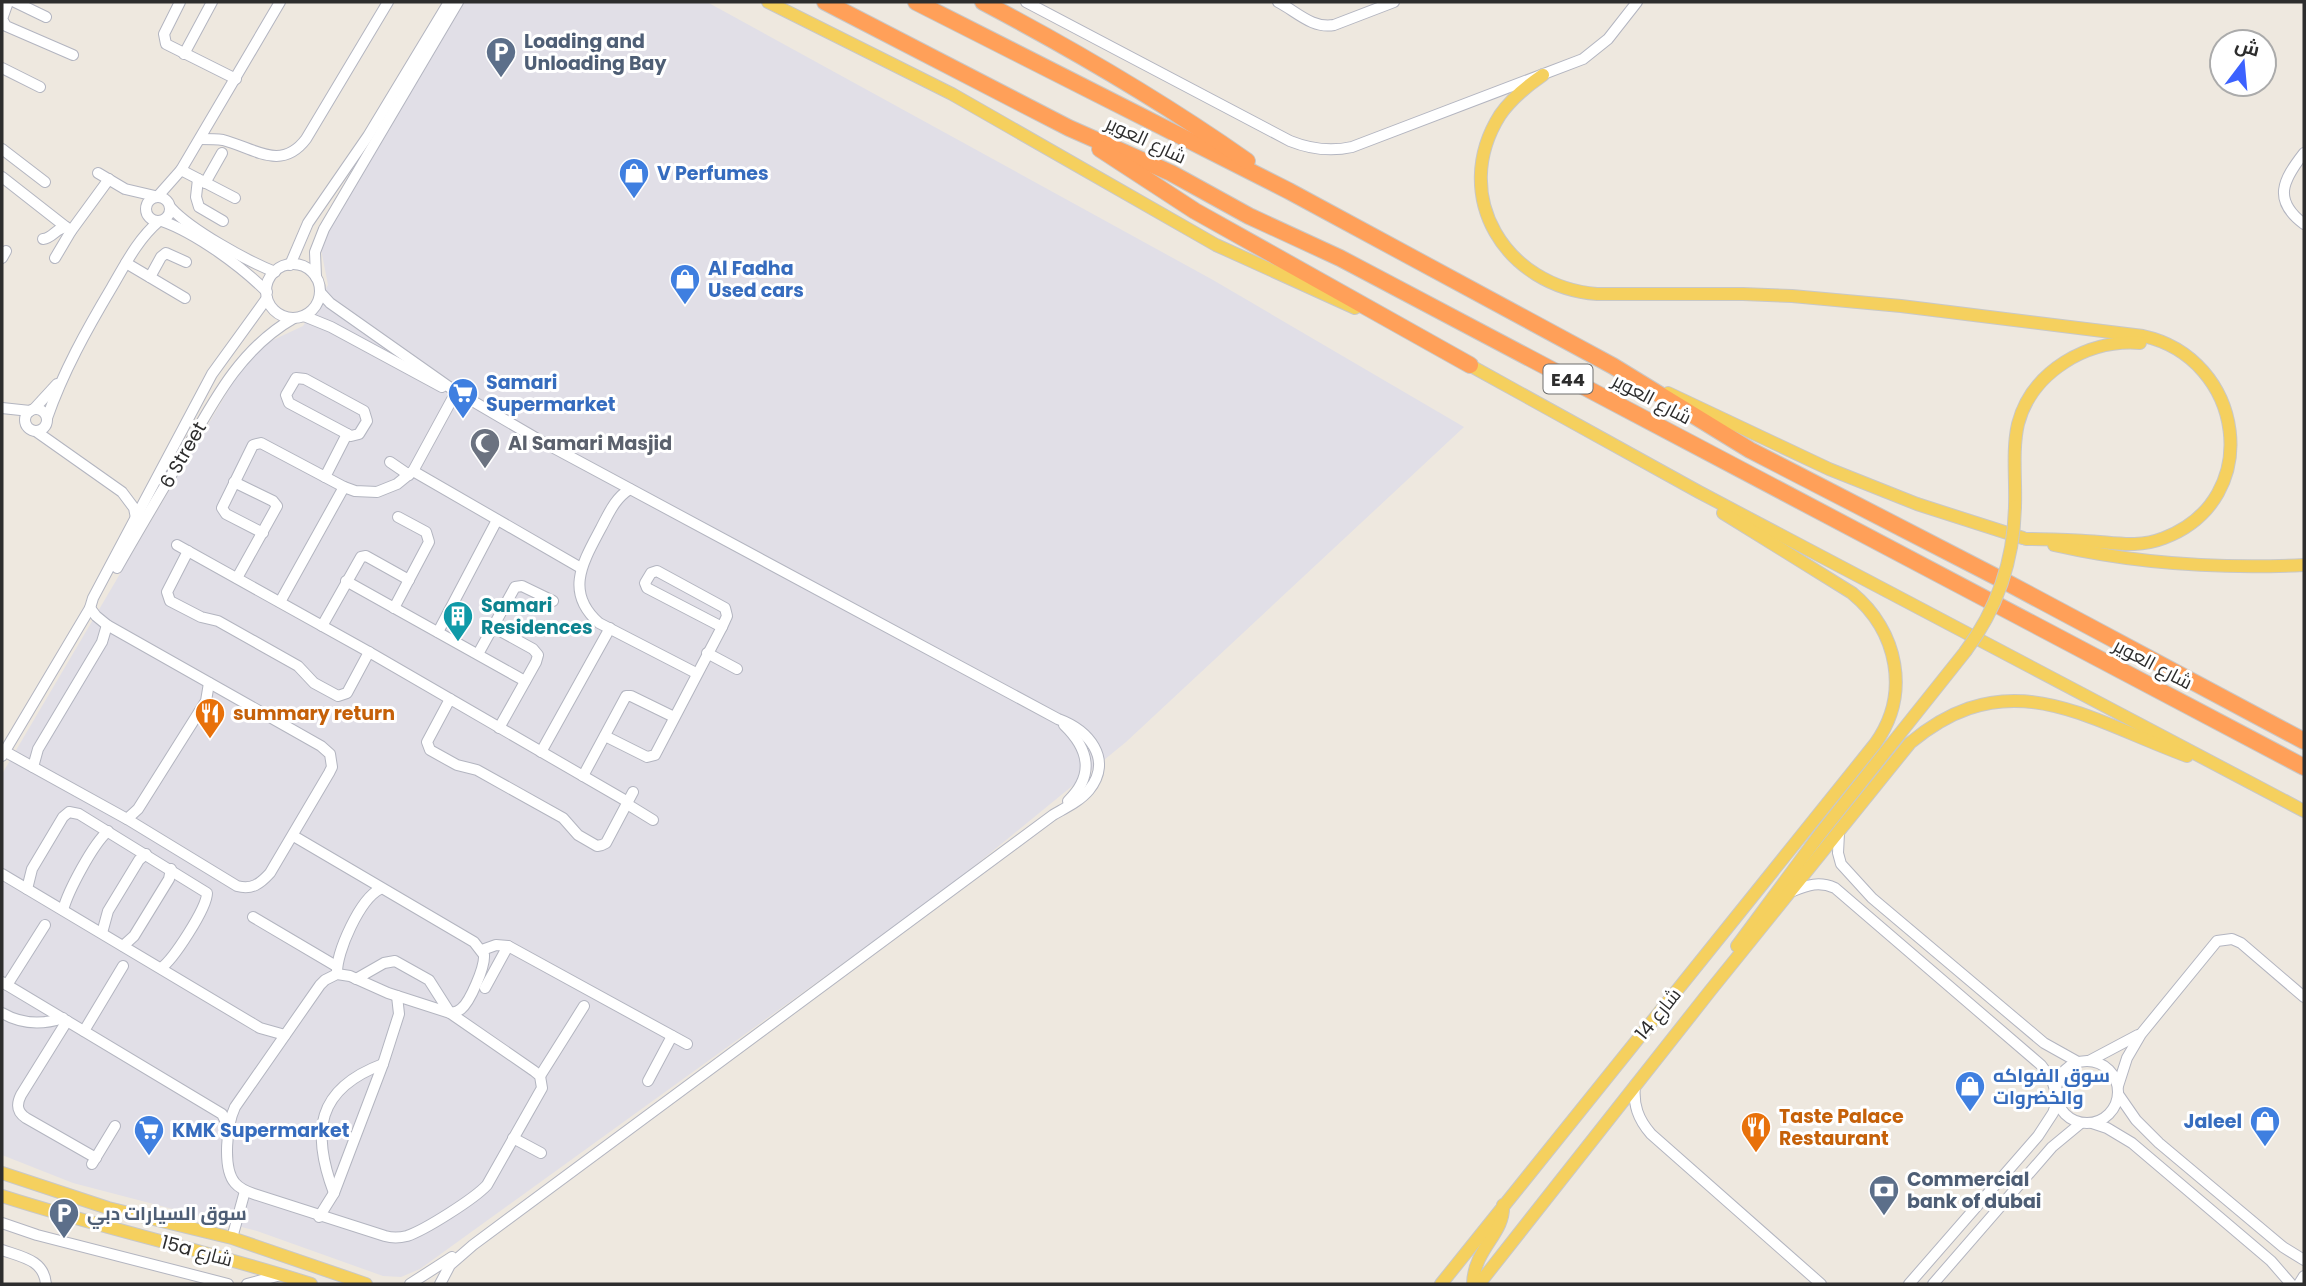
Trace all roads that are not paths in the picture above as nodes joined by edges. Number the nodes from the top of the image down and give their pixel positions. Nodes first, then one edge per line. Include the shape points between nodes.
1 (8, 2) edge
2 (15, 2) edge
3 (166, 2) edge
4 (212, 2) edge
5 (280, 2) edge
6 (388, 2) edge
7 (449, 2) edge
8 (458, 2) edge
9 (768, 2) edge
10 (825, 2) edge
11 (916, 2) edge
12 (983, 2) edge
13 (1026, 2) edge
14 (1394, 2) edge
15 (1637, 2) edge
16 (1280, 3) edge
17 (178, 5) edge
18 (29, 36) junction
19 (184, 54) junction
20 (73, 55) dead end
21 (2, 68) edge
22 (1544, 75) junction
23 (236, 79) junction
24 (40, 87) dead end
25 (1069, 128) junction
26 (200, 139) junction
27 (222, 153) dead end
28 (2304, 153) edge
29 (4, 154) edge
30 (181, 170) junction
31 (98, 173) dead end
32 (2, 177) edge
33 (109, 179) junction
34 (202, 181) junction
35 (125, 188) junction
36 (1289, 191) junction
37 (24, 194) junction
38 (157, 196) junction
39 (235, 198) dead end
40 (171, 206) junction
41 (146, 210) junction
42 (161, 221) junction
43 (223, 221) dead end
44 (2304, 224) edge
45 (69, 229) junction
46 (43, 239) dead end
47 (137, 245) junction
48 (55, 258) dead end
49 (186, 262) dead end
50 (126, 263) junction
51 (290, 265) junction
52 (275, 272) junction
53 (150, 277) junction
54 (316, 277) junction
55 (320, 292) junction
56 (267, 295) junction
57 (185, 298) dead end
58 (299, 317) junction
59 (1470, 365) junction
60 (1613, 366) junction
61 (2203, 373) junction
62 (63, 376) junction
63 (454, 390) junction
64 (2, 410) edge
65 (32, 410) junction
66 (47, 419) junction
67 (25, 426) junction
68 (37, 432) junction
69 (347, 434) junction
70 (65, 451) junction
71 (390, 462) dead end
72 (411, 473) junction
73 (326, 477) junction
74 (616, 481) junction
75 (234, 482) junction
76 (344, 487) junction
77 (152, 488) junction
78 (630, 489) junction
79 (122, 492) junction
80 (1699, 492) junction
81 (614, 502) junction
82 (398, 517) dead end
83 (136, 518) junction
84 (497, 520) junction
85 (263, 533) junction
86 (2026, 539) junction
87 (2304, 565) edge
88 (581, 568) junction
89 (237, 578) junction
90 (409, 580) junction
91 (346, 581) junction
92 (553, 601) dead end
93 (280, 602) junction
94 (90, 608) junction
95 (394, 608) junction
96 (107, 625) junction
97 (322, 626) junction
98 (493, 627) junction
99 (722, 627) junction
100 (610, 628) junction
101 (438, 632) junction
102 (369, 652) junction
103 (707, 653) junction
104 (478, 654) junction
105 (737, 669) dead end
106 (696, 673) junction
107 (526, 681) junction
108 (209, 683) junction
109 (450, 699) junction
110 (674, 717) junction
111 (499, 728) junction
112 (605, 736) junction
113 (2304, 741) edge
114 (541, 751) junction
115 (3, 753) edge
116 (33, 767) junction
117 (2304, 767) edge
118 (2230, 772) junction
119 (583, 776) junction
120 (629, 799) junction
121 (2304, 811) edge
122 (127, 819) junction
123 (653, 820) dead end
124 (108, 831) junction
125 (1839, 833) junction
126 (297, 838) dead end
127 (146, 854) junction
128 (171, 869) junction
129 (2, 874) edge
130 (27, 889) junction
131 (380, 889) junction
132 (1793, 891) junction
133 (1846, 897) junction
134 (63, 910) junction
135 (253, 917) dead end
136 (1899, 921) junction
137 (45, 925) dead end
138 (102, 933) junction
139 (123, 946) junction
140 (508, 946) junction
141 (482, 950) junction
142 (123, 966) dead end
143 (160, 968) junction
144 (337, 970) junction
145 (356, 979) junction
146 (5, 983) edge
147 (485, 988) dead end
148 (1710, 991) junction
149 (397, 996) junction
150 (2304, 997) edge
151 (584, 1006) dead end
152 (2, 1013) edge
153 (450, 1013) junction
154 (65, 1019) junction
155 (85, 1031) junction
156 (2141, 1034) junction
157 (285, 1035) junction
158 (672, 1036) junction
159 (687, 1044) dead end
160 (2084, 1061) junction
161 (383, 1064) junction
162 (540, 1076) junction
163 (648, 1081) dead end
164 (1636, 1085) junction
165 (2055, 1090) junction
166 (2118, 1090) junction
167 (2056, 1102) junction
168 (2087, 1123) junction
169 (115, 1126) dead end
170 (228, 1126) junction
171 (513, 1138) junction
172 (541, 1153) dead end
173 (2, 1173) edge
174 (245, 1191) junction
175 (334, 1193) junction
176 (2, 1196) edge
177 (1503, 1205) junction
178 (319, 1217) junction
179 (2, 1223) edge
180 (232, 1238) junction
181 (472, 1245) junction
182 (2, 1251) edge
183 (2304, 1260) edge
184 (2304, 1276) edge
185 (292, 1279) edge
186 (46, 1284) edge
187 (228, 1284) edge
188 (247, 1284) edge
189 (311, 1284) edge
190 (366, 1284) edge
191 (410, 1284) edge
192 (440, 1284) edge
193 (1441, 1284) edge
194 (1473, 1284) edge
195 (1479, 1284) edge
196 (1821, 1284) edge
197 (1909, 1284) edge
198 (1933, 1284) edge
199 (2291, 1284) edge
200 (2299, 1284) edge

1 - 18 street via 4,24
2 - 18 street via 43,15
3 - 17 street
4 - 19 street
5 - 23 street
6 - 26 street via 295,151 272,156 221,140
7 - 51 street via 368,136 308,223
8 - 54 street via 324,229 316,252
9 - 59 main road via 952,94 1216,245
10 - 25 highway, شارع العوير / E44
11 - 36 highway, شارع العوير / E44
12 - 36 highway via 1197,126
13 - 22 street via 1305,147 1352,147
14 - 16 street via 1324,26
15 - 22 street via 1591,54
17 - 19 street via 164,39
18 - 20 street
19 - 23 street
21 - 24 street
22 - 61 main road via 1501,115 1486,148 1481,183 1488,219 1498,239 1522,266 1551,284 1597,294 1743,294 1847,300 2143,336 2180,351
23 - 26 street
25 - 59 highway via 1195,211
25 - 117 highway, شارع العوير / E44 via 1171,173 1340,258
26 - 30 street
27 - 34 street
28 - 44 street via 2284,185 2288,209
29 - 37 street via 41,179
30 - 34 street
30 - 38 street
30 - 40 street
31 - 33 street
32 - 37 street
33 - 35 street
33 - 45 street
34 - 39 street
34 - 43 street via 196,197 199,207
35 - 38 street
35 - 41 street
36 - 60 highway, شارع العوير / E44
37 - 45 street
38 - 40 street
38 - 41 street via 147,203
40 - 42 street via 169,216
40 - 52 street via 186,221
41 - 42 street
41 - 47 street
42 - 47 street
42 - 56 street via 242,269
45 - 46 street via 59,228
45 - 48 street
47 - 50 street
49 - 53 street via 166,253
50 - 53 street
50 - 62 street
51 - 52 street
51 - 54 street via 302,266
52 - 56 street
53 - 57 street
54 - 55 street
55 - 58 street via 315,307
55 - 63 street
56 - 58 street via 277,313
56 - 77 street, 6 Street via 212,374
58 - 63 street via 331,327
58 - 94 street, 6 Street via 263,338 236,369
59 - 80 main road
60 - 86 main road via 1829,469
60 - 113 highway, شارع العوير / E44 via 1750,450
61 - 86 main road via 2225,406 2231,440 2222,486 2202,514 2174,534 2141,544
61 - 148 main road, bridge via 2170,351 2132,343 2092,348 2058,367 2032,394 2018,425 2014,537 1991,612 1965,652 1735,948
62 - 65 street
62 - 66 street
63 - 72 street
63 - 74 street
64 - 65 street
64 - 67 street
65 - 66 street via 42,411
65 - 67 street via 24,417
66 - 68 street
66 - 70 street
67 - 68 street
68 - 70 street
69 - 69 street via 359,434 367,421 364,411 305,379 293,380 286,395 289,403
69 - 73 street
70 - 79 street
71 - 72 street
72 - 76 street via 377,492
72 - 84 street
73 - 75 street via 258,443
73 - 76 street
74 - 78 street
74 - 81 street
75 - 85 street via 224,512
75 - 85 street via 276,504
76 - 93 street
77 - 79 street
77 - 83 street, 6 Street
78 - 81 street
78 - 181 street via 1084,732 1096,751 1097,773 1087,792
79 - 83 street
80 - 118 main road
80 - 177 main road, شارع 14 via 1743,526 1852,593 1876,618 1892,649 1896,682 1891,715 1875,744
81 - 88 street
82 - 90 street via 429,537
83 - 94 street, 6 Street
84 - 88 street
84 - 101 street
85 - 89 street
86 - 87 main road via 2153,562 2210,567
88 - 100 street via 579,588 586,608
89 - 93 street
89 - 102 street via 182,548 167,592 170,601 218,621 299,666 314,683 338,696 347,693
90 - 91 street via 363,556
90 - 95 street
91 - 95 street
91 - 97 street
92 - 98 street via 517,586
93 - 97 street
94 - 96 street
94 - 115 street, 6 Street
95 - 101 street
96 - 108 street
96 - 116 street via 102,642 38,749
97 - 102 street
98 - 104 street
98 - 107 street via 536,651 538,659
99 - 99 street via 727,616 723,607 657,571 651,573 647,588
99 - 103 street
100 - 106 street
100 - 114 street
101 - 104 street
102 - 109 street
103 - 105 street
103 - 106 street
104 - 107 street
106 - 110 street
107 - 111 street
108 - 122 street via 206,701 138,809
108 - 122 street via 330,754 332,767 276,863 259,884 237,886
109 - 111 street
109 - 120 street via 427,742 430,750 558,815 597,846 606,843
110 - 112 street via 650,757
110 - 112 street via 628,695
111 - 114 street
112 - 119 street
114 - 119 street
115 - 116 street
116 - 122 street
118 - 121 main road
118 - 125 main road via 2067,709 2035,701 2002,700 1968,708 1923,732
119 - 120 street
120 - 123 street
124 - 127 street
124 - 130 street via 76,812 65,814 32,869
124 - 134 street via 69,892
125 - 132 main road
125 - 136 street via 1838,853 1845,869
126 - 131 street
127 - 128 street
127 - 138 street via 107,911
128 - 139 street via 138,931
128 - 143 street via 202,888 207,897 170,961
129 - 130 street
130 - 134 street
131 - 141 street
131 - 144 street via 365,902 340,951
132 - 133 street via 1825,884
132 - 148 main road
133 - 136 street via 1849,890 1857,890
133 - 165 street via 2041,1065
134 - 138 street
135 - 144 street
136 - 160 street via 2044,1043
137 - 146 street
138 - 139 street
139 - 143 street
140 - 141 street
140 - 147 street
140 - 158 street
141 - 153 street via 484,966 466,1004
142 - 155 street
143 - 157 street via 260,1028
144 - 145 street
144 - 157 street
145 - 149 street
145 - 153 street via 395,961 429,980
146 - 154 street
148 - 164 main road, شارع 14
149 - 153 street
149 - 161 street via 399,1014
150 - 156 street via 2241,943 2222,940 2213,944
151 - 162 street
152 - 154 street via 35,1023
153 - 162 street
154 - 155 street
154 - 169 street via 17,1105 19,1111 94,1161
155 - 170 street via 217,1111
156 - 160 street
156 - 166 street via 2127,1058
157 - 170 street via 235,1107
158 - 159 street
158 - 163 street
160 - 165 street via 2062,1072
160 - 166 street via 2108,1069
161 - 175 street
161 - 175 street via 347,1083 326,1112 320,1147
162 - 171 street via 541,1088
164 - 195 main road, شارع 14
164 - 196 street via 1636,1109 1644,1126
165 - 167 street
166 - 168 street via 2111,1113
166 - 183 street via 2136,1120 2159,1143
167 - 168 street via 2070,1119
167 - 197 street via 2038,1136
168 - 198 street via 2052,1147
168 - 199 street via 2132,1143 2271,1261
170 - 174 street via 229,1171
171 - 172 street
171 - 178 street via 483,1190 409,1235 385,1236
173 - 180 main road, 15a شارع via 108,1208
174 - 178 street
174 - 180 street
175 - 178 street
176 - 185 main road, 15a شارع
177 - 193 main road, شارع 14
177 - 194 main road via 1501,1224 1480,1255
179 - 187 street
180 - 190 main road, 15a شارع
181 - 191 street
181 - 192 street via 450,1265
182 - 186 street via 37,1263
184 - 200 street
185 - 188 street via 268,1276
185 - 189 main road, 15a شارع

